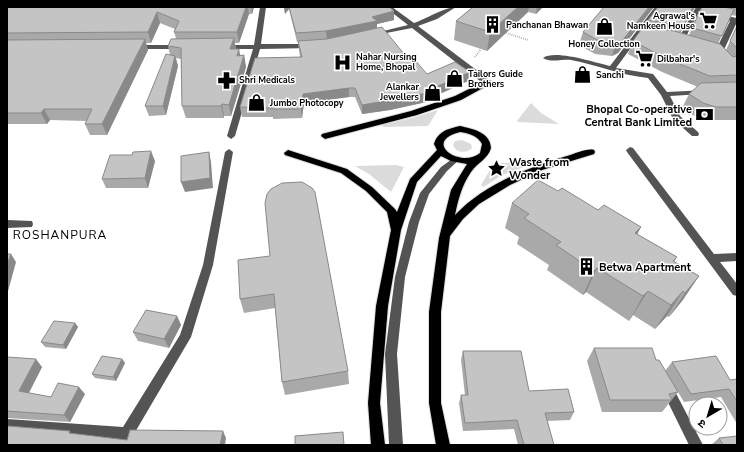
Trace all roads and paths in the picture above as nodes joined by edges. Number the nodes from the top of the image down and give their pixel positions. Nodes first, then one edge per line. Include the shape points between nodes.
1 (264, 7) edge
2 (388, 7) edge
3 (454, 7) edge
4 (658, 7) edge
5 (698, 9) edge
6 (735, 20) edge
7 (414, 26) junction
8 (506, 33) edge
9 (365, 37) edge
10 (528, 40) dead end
11 (670, 40) edge
12 (322, 45) edge
13 (124, 47) edge
14 (187, 47) edge
15 (210, 47) edge
16 (257, 48) junction
17 (481, 49) dead end
18 (710, 52) edge
19 (547, 58) dead end
20 (472, 60) dead end
21 (612, 69) junction
22 (488, 83) joint
23 (708, 92) edge
24 (665, 94) junction
25 (695, 134) dead end
26 (231, 136) dead end
27 (325, 136) dead end
28 (630, 150) dead end
29 (441, 151) junction
30 (229, 152) dead end
31 (591, 152) dead end
32 (288, 153) dead end
33 (455, 160) junction
34 (475, 160) junction
35 (7, 224) edge
36 (28, 224) dead end
37 (396, 230) junction
38 (444, 238) junction
39 (737, 257) edge
40 (713, 258) junction
41 (737, 292) edge
42 (659, 375) edge
43 (7, 425) edge
44 (378, 445) edge
45 (396, 445) edge
46 (443, 445) edge
47 (696, 445) edge

1 - 16 street
2 - 7 street
3 - 7 street
4 - 21 street via 641,36
5 - 6 street
5 - 11 street via 684,44
6 - 18 street via 721,57
7 - 9 street
7 - 22 street
8 - 10 path
12 - 16 street
13 - 14 street
15 - 16 street
16 - 26 street
17 - 20 path
19 - 21 street via 570,58
21 - 24 street via 650,76
22 - 27 main road via 458,98 422,110
23 - 24 street
24 - 25 street via 676,117
28 - 40 street
29 - 33 main road
29 - 34 main road via 437,145 443,134 450,130 469,130 479,134 488,145 483,156
29 - 37 main road via 413,181
30 - 43 street via 208,266 185,337 126,434
31 - 38 main road via 530,170 510,179 461,214
32 - 37 main road via 344,170 392,211
33 - 34 main road
33 - 45 street via 444,169 425,193 414,222 400,277 391,354
34 - 38 main road via 456,190
35 - 36 street
37 - 44 main road via 382,306 374,403
38 - 46 main road via 435,327 435,403
39 - 40 street
40 - 41 street
42 - 47 street

